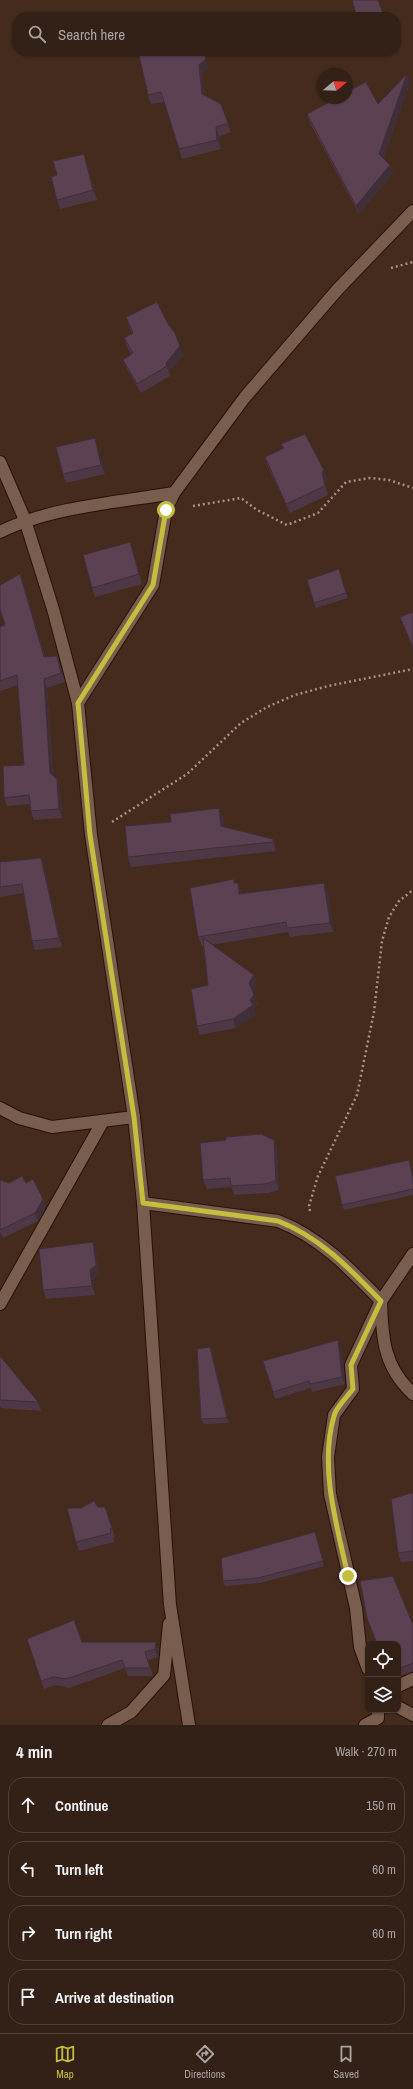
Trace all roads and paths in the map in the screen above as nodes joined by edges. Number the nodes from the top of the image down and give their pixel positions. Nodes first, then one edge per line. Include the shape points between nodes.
1 (413, 211) edge
2 (0, 462) edge
3 (413, 488) edge
4 (174, 493) junction
5 (166, 510) junction
6 (25, 520) junction
7 (0, 532) edge
8 (413, 669) edge
9 (78, 703) junction
10 (90, 835) junction
11 (413, 890) edge
12 (0, 1108) edge
13 (134, 1117) junction
14 (103, 1121) junction
15 (143, 1203) junction
16 (316, 1241) junction
17 (413, 1254) edge
18 (381, 1301) junction
19 (0, 1304) edge
20 (413, 1394) edge
21 (170, 1605) junction
22 (365, 1661) edge
23 (413, 1679) edge
24 (401, 1685) edge
25 (401, 1709) edge
26 (378, 1713) edge
27 (413, 1715) edge
28 (108, 1725) edge
29 (190, 1725) edge
30 (365, 1725) edge

1 - 4 street via 338,289 245,397
2 - 6 street
3 - 5 path via 389,480 370,478 346,482 318,513 287,525 241,498
4 - 5 street
4 - 6 street
5 - 9 street via 153,585
6 - 7 street
6 - 9 street via 53,609
8 - 10 path via 328,686 268,706 241,723 187,774
9 - 10 street
10 - 13 street
11 - 16 path via 399,901 389,917 382,941 374,1012 357,1095 318,1176 309,1206
12 - 14 street via 19,1118 52,1127
13 - 14 street
13 - 15 street
14 - 19 street
15 - 16 street via 278,1221 297,1228
15 - 21 street
16 - 18 street via 351,1270
17 - 18 street
18 - 20 street via 382,1336 391,1365 405,1387
18 - 22 street via 351,1365 353,1389 334,1415 328,1458 330,1494 356,1608 360,1647
21 - 28 street via 164,1675 131,1712
21 - 29 street
23 - 24 street
25 - 27 street
26 - 30 street via 378,1718

